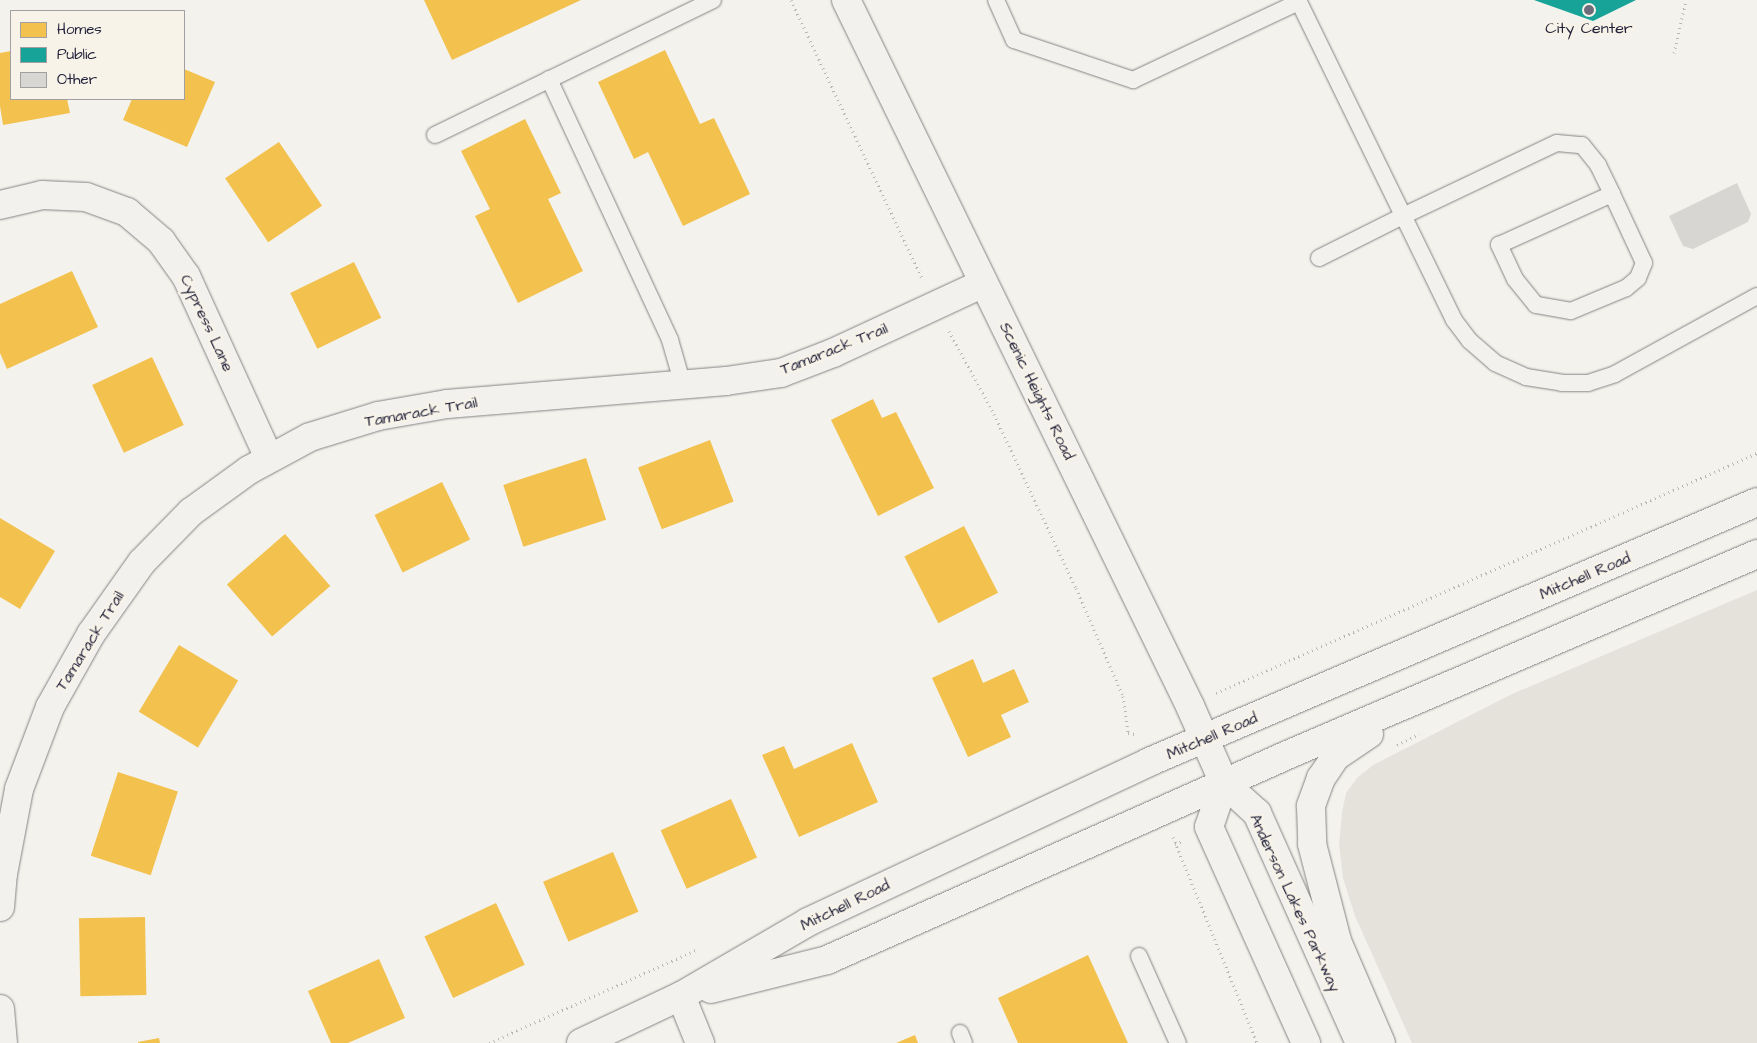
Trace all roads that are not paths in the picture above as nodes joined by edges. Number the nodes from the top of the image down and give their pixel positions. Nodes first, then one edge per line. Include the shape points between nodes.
1 (713, 0) edge
2 (846, 0) edge
3 (996, 0) edge
4 (1299, 1) edge
5 (549, 79) junction
6 (435, 135) dead end
7 (1612, 194) junction
8 (0, 205) edge
9 (1403, 216) junction
10 (1319, 258) dead end
11 (984, 283) junction
12 (1757, 296) edge
13 (683, 385) junction
14 (269, 458) junction
15 (1757, 502) edge
16 (1757, 554) edge
17 (1482, 673) junction
18 (1205, 739) junction
19 (1224, 783) junction
20 (0, 907) edge
21 (1139, 956) dead end
22 (681, 996) junction
23 (0, 1009) edge
24 (3, 1043) edge
25 (581, 1043) edge
26 (700, 1043) edge
27 (1178, 1043) edge
28 (1306, 1043) edge
29 (1360, 1043) edge
30 (1381, 1043) edge

1 - 5 lane
2 - 11 street, Scenic Heights Road
3 - 4 lane via 1014,40 1133,80
4 - 9 lane
5 - 6 lane
5 - 13 lane via 670,340
7 - 7 lane via 1644,263 1638,278 1626,288 1571,311 1536,305 1515,279 1499,245
7 - 9 lane via 1598,165 1582,144 1557,143
8 - 14 street, Cypress Lane via 42,195 86,197 127,212 162,241 186,276
9 - 10 lane
9 - 12 lane via 1454,320 1470,341 1495,363 1526,377 1562,383 1588,383 1615,374
11 - 13 street, Tamarack Trail via 832,353 781,372 726,382
11 - 18 street, Scenic Heights Road
13 - 14 street, Tamarack Trail via 447,404 378,416 310,437
14 - 20 street, Tamarack Trail via 191,512 142,562 91,634 50,707 19,789
15 - 18 street, Mitchell Road
16 - 17 street, Mitchell Road
17 - 19 street, Mitchell Road
17 - 30 street via 1363,737 1336,756 1321,778 1311,806 1312,844 1336,942
18 - 19 street, Scenic Heights Road
18 - 22 street, Mitchell Road via 1149,762 808,922
19 - 22 street, Mitchell Road via 827,960
19 - 28 street via 1209,828
19 - 29 street, Anderson Lakes Parkway via 1257,813
21 - 27 lane
22 - 25 street, Mitchell Road
22 - 26 street
23 - 24 street

